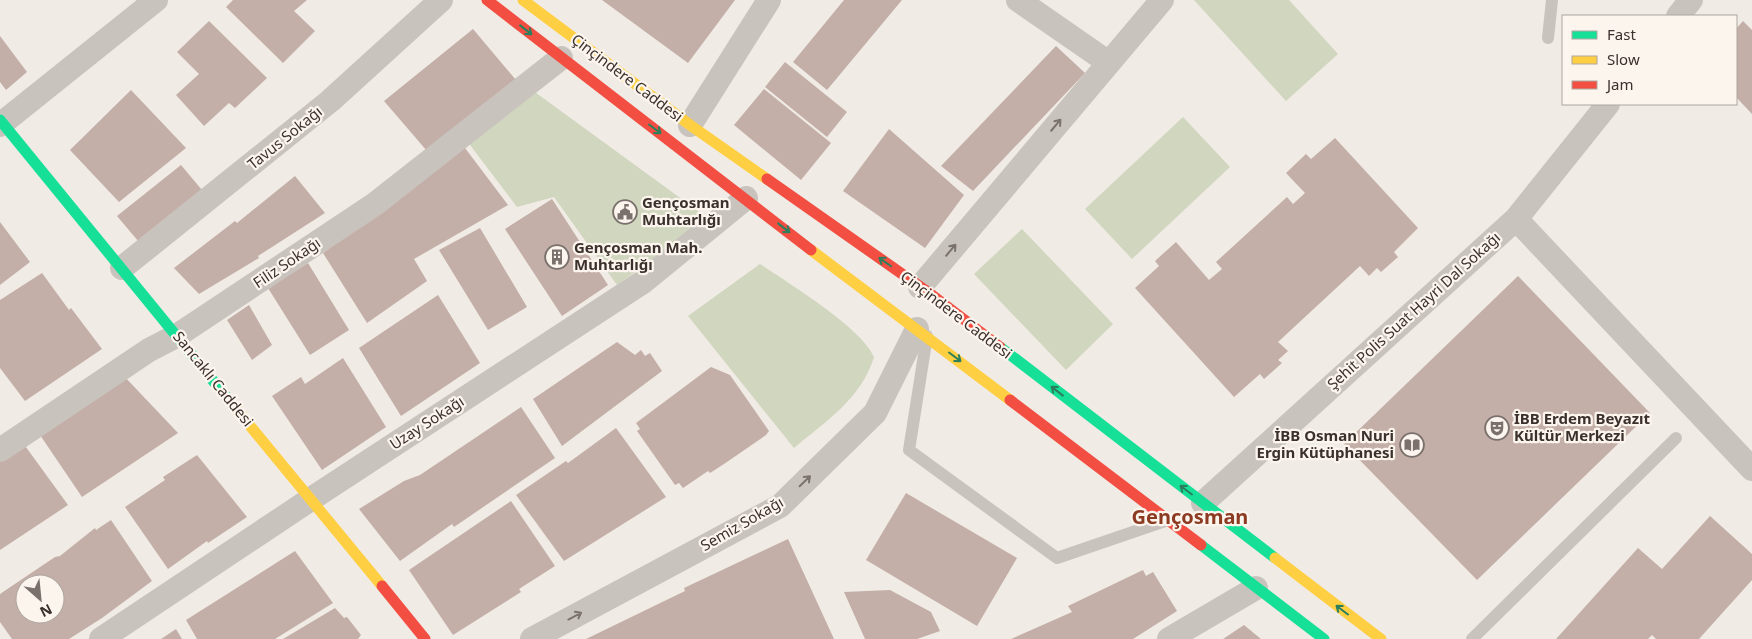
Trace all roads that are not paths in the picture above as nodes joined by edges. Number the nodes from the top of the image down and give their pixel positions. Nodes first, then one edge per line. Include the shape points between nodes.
1 (156, 0) edge
2 (441, 0) edge
3 (487, 0) edge
4 (523, 0) edge
5 (769, 0) edge
6 (1018, 0) edge
7 (1162, 0) edge
8 (1552, 0) edge
9 (1691, 0) edge
10 (1679, 15) edge
11 (1548, 38) dead end
12 (561, 58) junction
13 (1109, 62) junction
14 (1607, 105) edge
15 (1, 123) edge
16 (690, 125) junction
17 (746, 198) junction
18 (1516, 219) junction
19 (122, 268) junction
20 (920, 287) junction
21 (922, 332) junction
22 (178, 335) junction
23 (1676, 438) dead end
24 (0, 450) edge
25 (1752, 469) edge
26 (311, 499) junction
27 (1203, 503) junction
28 (1168, 520) junction
29 (1256, 588) junction
30 (101, 639) edge
31 (425, 639) edge
32 (532, 639) edge
33 (1169, 639) edge
34 (1324, 639) edge
35 (1381, 639) edge
36 (1472, 639) edge

1 - 15 street
2 - 19 street, Tavus Sokağı via 330,101
3 -> 12 main road, Çinçindere Caddesi
4 - 16 main road, Çinçindere Caddesi
5 - 16 street
6 - 13 street
7 - 13 street
8 - 11 lane
9 - 10 street
12 -> 17 main road, Çinçindere Caddesi
12 - 22 street, Filiz Sokağı via 375,204
20 -> 13 street
14 - 18 street, Şehit Polis Suat Hayri Dal Sokağı
15 - 19 main road, Sancaklı Caddesi
20 -> 16 main road, Çinçindere Caddesi
17 -> 21 main road, Çinçindere Caddesi via 848,279
17 - 26 street, Uzay Sokağı via 643,282
18 - 25 street
18 - 27 street, Şehit Polis Suat Hayri Dal Sokağı
19 - 22 main road, Sancaklı Caddesi
27 -> 20 main road, Çinçindere Caddesi
21 -> 28 main road, Çinçindere Caddesi
21 - 28 lane via 909,450 1057,558
32 -> 21 street, Semiz Sokağı via 780,506 875,412
22 - 24 street, Filiz Sokağı via 149,350
22 - 26 main road, Sancaklı Caddesi
23 - 36 lane
26 - 30 street, Uzay Sokağı
26 - 31 main road, Sancaklı Caddesi
35 -> 27 main road, Çinçindere Caddesi
28 - 29 main road, Çinçindere Caddesi
29 - 33 street
29 - 34 main road, Çinçindere Caddesi

